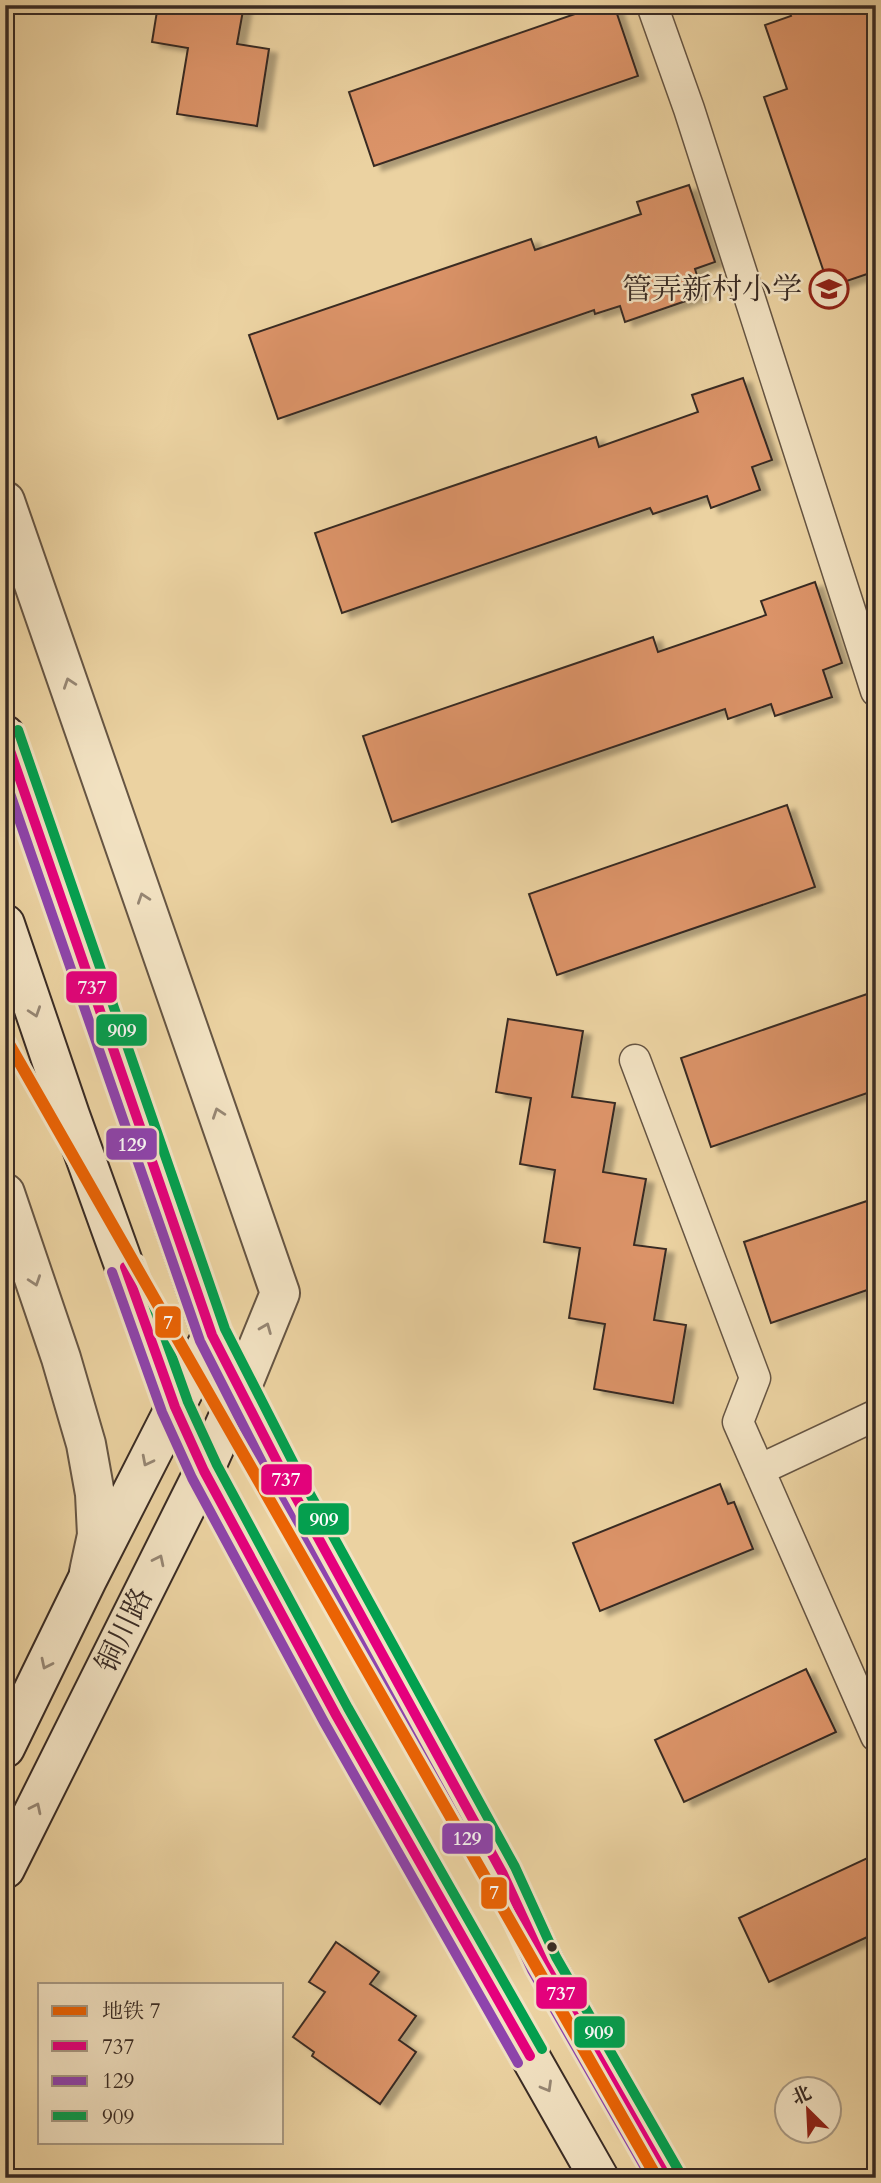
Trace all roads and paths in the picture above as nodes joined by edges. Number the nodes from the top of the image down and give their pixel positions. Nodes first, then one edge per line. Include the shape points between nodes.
1 (652, 5) edge
2 (5, 500) edge
3 (876, 691) edge
4 (5, 736) edge
5 (5, 924) edge
6 (635, 1060) dead end
7 (5, 1194) edge
8 (212, 1335) junction
9 (240, 1391) junction
10 (175, 1407) junction
11 (876, 1415) edge
12 (759, 1470) junction
13 (204, 1471) junction
14 (87, 1580) junction
15 (876, 1736) edge
16 (5, 1748) edge
17 (5, 1869) edge
18 (600, 2178) edge
19 (667, 2178) edge

1 - 3 lane
9 -> 2 main road, 铜川路 via 280,1293
4 - 8 main road
5 -> 10 main road
6 - 12 lane via 755,1378 738,1422
7 -> 14 main road via 86,1444 97,1535
8 - 9 main road
8 - 10 main road, 铜川路
9 - 13 main road, 铜川路
9 - 19 main road via 503,1874 544,1963
10 - 13 main road
10 -> 14 main road, 铜川路
11 - 12 lane
12 - 15 lane
17 -> 13 main road, 铜川路
13 -> 18 main road via 343,1727
14 -> 16 main road, 铜川路

